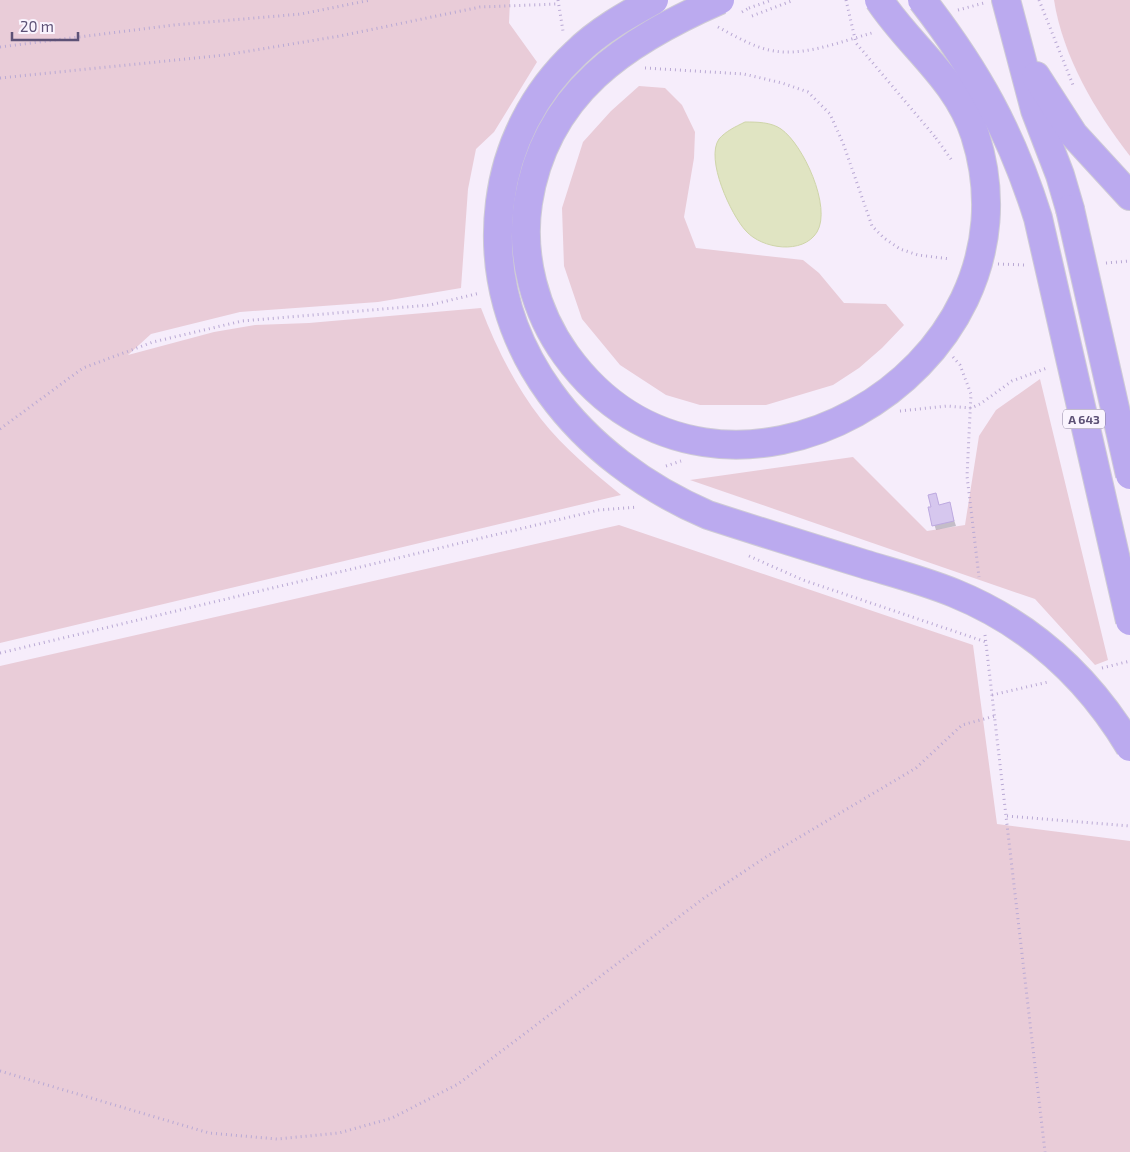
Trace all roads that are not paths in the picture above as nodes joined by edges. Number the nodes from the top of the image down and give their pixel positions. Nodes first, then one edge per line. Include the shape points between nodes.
1 (654, 0) edge
2 (879, 0) edge
3 (922, 0) edge
4 (730, 6) edge
5 (1002, 9) edge
6 (1130, 196) edge
7 (1130, 475) edge
8 (1130, 620) edge
9 (1130, 747) edge

1 - 9 highway, bridge via 596,36 558,72 528,114 508,162 499,213 504,291 520,340 547,390 583,433 618,464 658,492 708,515 953,592 1008,620 1079,677 1099,700
2 - 4 highway, bridge via 908,38 947,80 974,132 986,189 986,218 974,275 948,327 926,358 904,380 875,402 816,431 752,445 686,438 655,427 599,393 557,342 532,282 526,249 526,216 541,152 555,122 574,96 623,51 666,26
3 - 8 highway, A 643, bridge via 986,92 1027,182
5 - 6 highway via 1055,108 1074,135
5 - 7 highway, A 643, bridge via 1066,193

